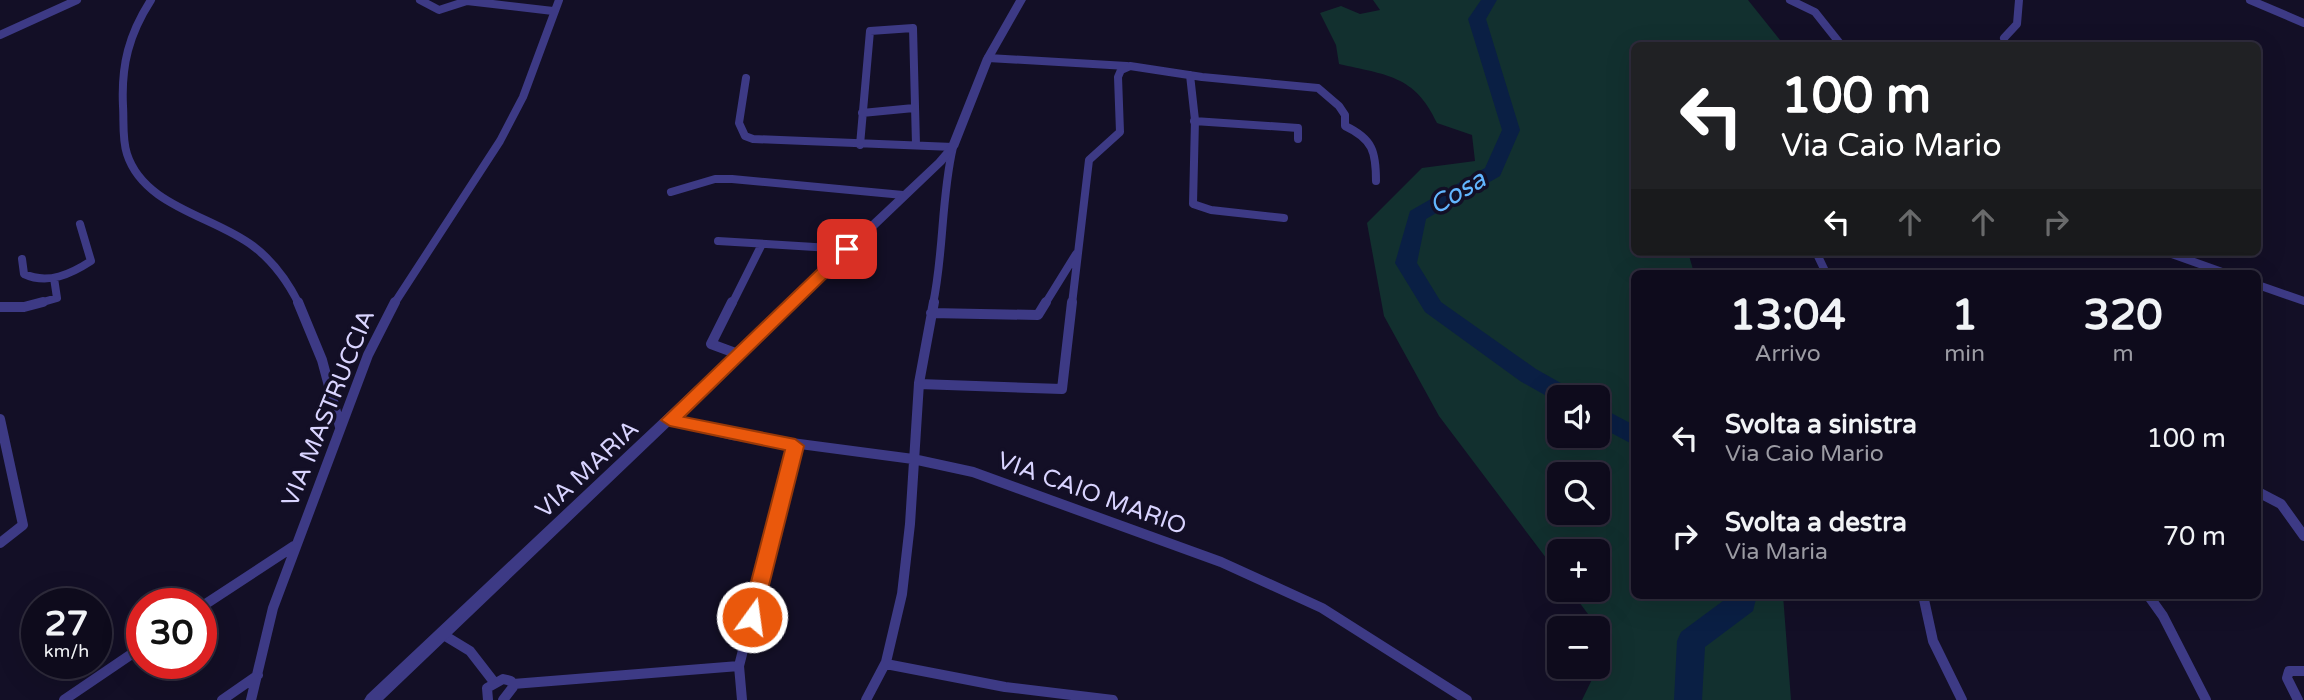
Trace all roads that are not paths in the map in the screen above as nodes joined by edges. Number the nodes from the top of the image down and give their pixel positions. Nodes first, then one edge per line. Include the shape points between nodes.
1 (77, 0) edge
2 (151, 0) edge
3 (420, 0) edge
4 (558, 0) edge
5 (1021, 0) edge
6 (1790, 0) edge
7 (2019, 0) edge
8 (2250, 0) edge
9 (553, 11) junction
10 (2304, 23) edge
11 (0, 35) edge
12 (2004, 38) dead end
13 (1839, 42) edge
14 (988, 58) junction
15 (1130, 66) junction
16 (1190, 75) junction
17 (746, 78) dead end
18 (914, 108) junction
19 (862, 113) junction
20 (1195, 121) junction
21 (1298, 139) dead end
22 (860, 145) junction
23 (916, 145) junction
24 (953, 147) junction
25 (1376, 181) dead end
26 (671, 192) dead end
27 (903, 195) junction
28 (1284, 218) dead end
29 (80, 224) dead end
30 (718, 241) dead end
31 (762, 244) junction
32 (847, 249) junction
33 (1078, 251) junction
34 (2177, 256) edge
35 (22, 259) dead end
36 (2217, 270) edge
37 (54, 278) junction
38 (2261, 286) edge
39 (2304, 301) edge
40 (0, 307) edge
41 (931, 313) junction
42 (738, 354) junction
43 (919, 384) junction
44 (0, 419) edge
45 (670, 420) junction
46 (341, 428) junction
47 (795, 446) junction
48 (913, 459) junction
49 (2261, 494) edge
50 (2304, 536) edge
51 (0, 543) edge
52 (295, 546) junction
53 (217, 597) edge
54 (1924, 599) edge
55 (2151, 599) edge
56 (442, 634) junction
57 (126, 658) edge
58 (886, 664) junction
59 (739, 666) junction
60 (2304, 671) edge
61 (259, 675) junction
62 (494, 682) junction
63 (509, 695) edge
64 (64, 700) edge
65 (222, 700) edge
66 (251, 700) edge
67 (372, 700) edge
68 (488, 700) edge
69 (742, 700) edge
70 (866, 700) edge
71 (1113, 700) edge
72 (1467, 700) edge
73 (1962, 700) edge
74 (2206, 700) edge
75 (2298, 700) edge

1 - 11 street
2 - 46 street via 126,46 127,155 156,191 255,247 290,286 327,372
3 - 9 street via 439,10 467,1
4 - 9 street, VIA MASTRUCCIA
5 - 14 street, VIA MARIA
6 - 13 street via 1815,12
7 - 12 street via 2017,24
8 - 10 street
9 - 46 street, VIA MASTRUCCIA via 523,97 500,141 398,296 368,355
14 - 15 street
14 - 24 street, VIA MARIA
15 - 16 street
15 - 33 street via 1121,70 1115,86 1123,109 1120,132 1088,160
16 - 20 street
16 - 25 street via 1318,88 1339,106 1345,126 1373,142
17 - 22 street via 739,123 745,136
18 - 19 street
18 - 19 street via 913,28 870,31
18 - 23 street
19 - 22 street
20 - 21 street via 1298,128
20 - 28 street via 1193,204
22 - 23 street
23 - 24 street
24 - 27 street, VIA MARIA
24 - 41 street via 943,195 944,242
26 - 27 street via 715,179 732,179
27 - 32 street, VIA MARIA
29 - 37 street via 91,261
30 - 31 street
31 - 32 street
31 - 42 street via 711,344
32 - 42 street, VIA MARIA
33 - 41 street via 1038,315
33 - 43 street via 1062,389
34 - 36 street
35 - 37 street via 29,278
37 - 40 street via 57,298 24,307
38 - 39 street
41 - 43 street
42 - 45 street, VIA MARIA
43 - 48 street
44 - 51 street via 23,525
45 - 47 street, VIA CAIO MARIO
45 - 56 street, VIA MARIA
46 - 52 street, VIA MASTRUCCIA
47 - 48 street, VIA CAIO MARIO
47 - 59 street
48 - 58 street via 901,593
48 - 72 street, VIA CAIO MARIO via 973,472 1221,562 1322,608
49 - 50 street via 2281,504
52 - 53 street
52 - 61 street, VIA MASTRUCCIA via 273,608
54 - 73 street via 1933,641
55 - 74 street
56 - 62 street via 470,651
56 - 67 street, VIA MARIA
57 - 64 street
58 - 70 street
58 - 71 street via 1005,687
59 - 63 street
59 - 69 street
60 - 75 street via 2289,671 2287,678
61 - 65 street
61 - 66 street, VIA MASTRUCCIA
62 - 63 street via 503,679
62 - 68 street via 486,692

